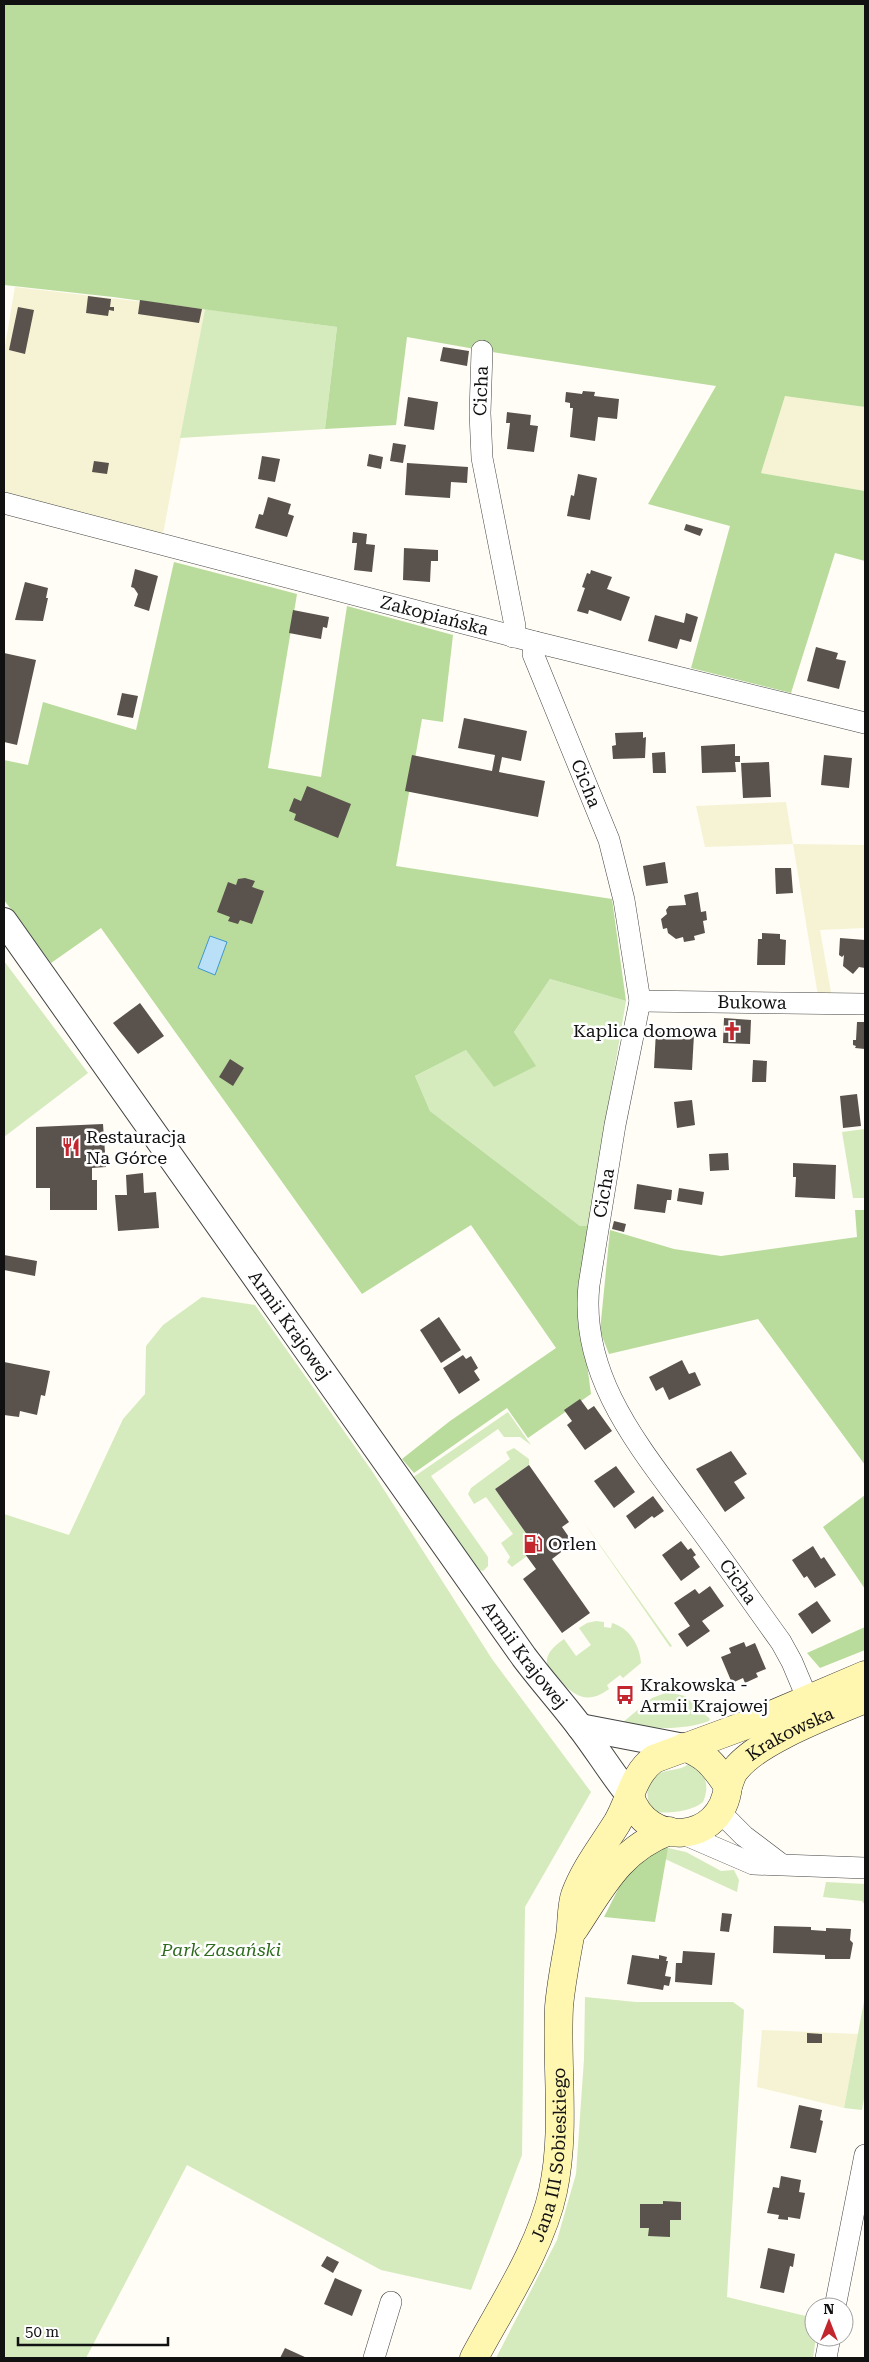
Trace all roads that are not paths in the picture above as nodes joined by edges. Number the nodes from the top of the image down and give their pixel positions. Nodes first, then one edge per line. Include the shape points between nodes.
1 (482, 351) dead end
2 (4, 503) edge
3 (513, 637) junction
4 (535, 642) junction
5 (865, 723) edge
6 (4, 921) edge
7 (640, 1001) junction
8 (865, 1004) edge
9 (865, 1676) edge
10 (865, 1699) edge
11 (808, 1700) junction
12 (580, 1727) junction
13 (684, 1747) junction
14 (728, 1786) junction
15 (630, 1796) junction
16 (721, 1813) junction
17 (675, 1832) junction
18 (781, 1864) junction
19 (865, 1868) edge
20 (570, 1935) junction
21 (865, 2155) edge
22 (837, 2297) edge
23 (391, 2302) dead end
24 (374, 2358) edge
25 (474, 2358) edge

1 - 3 street, Cicha via 482,458 515,626
2 - 3 street, Zakopiańska
3 - 4 street, Zakopiańska
4 - 5 street, Zakopiańska
4 - 7 street, Cicha via 533,654 608,840 624,900
6 - 12 street, Armii Krajowej via 520,1651
7 - 8 street, Bukowa
7 - 11 street, Cicha via 588,1285 586,1308 593,1349 605,1386 628,1430 781,1642
9 - 11 main road, Krakowska
10 - 14 main road, Krakowska via 799,1728 743,1760
11 - 13 main road, Krakowska
12 - 13 street
12 - 15 street, Armii Krajowej
13 - 14 main road via 700,1752 708,1759
13 - 15 main road via 646,1765 638,1775
14 - 16 main road via 727,1800
15 - 17 main road via 641,1818 652,1827
15 - 20 main road, Jana III Sobieskiego via 617,1823 581,1879 574,1897
16 - 17 main road via 697,1830
16 - 18 street via 744,1836
17 - 18 street via 753,1864
17 - 20 main road, Jana III Sobieskiego via 651,1838 632,1850 620,1862
18 - 19 street
20 - 25 main road, Jana III Sobieskiego via 559,2005 559,2161 552,2194 526,2260
21 - 22 street
23 - 24 street

